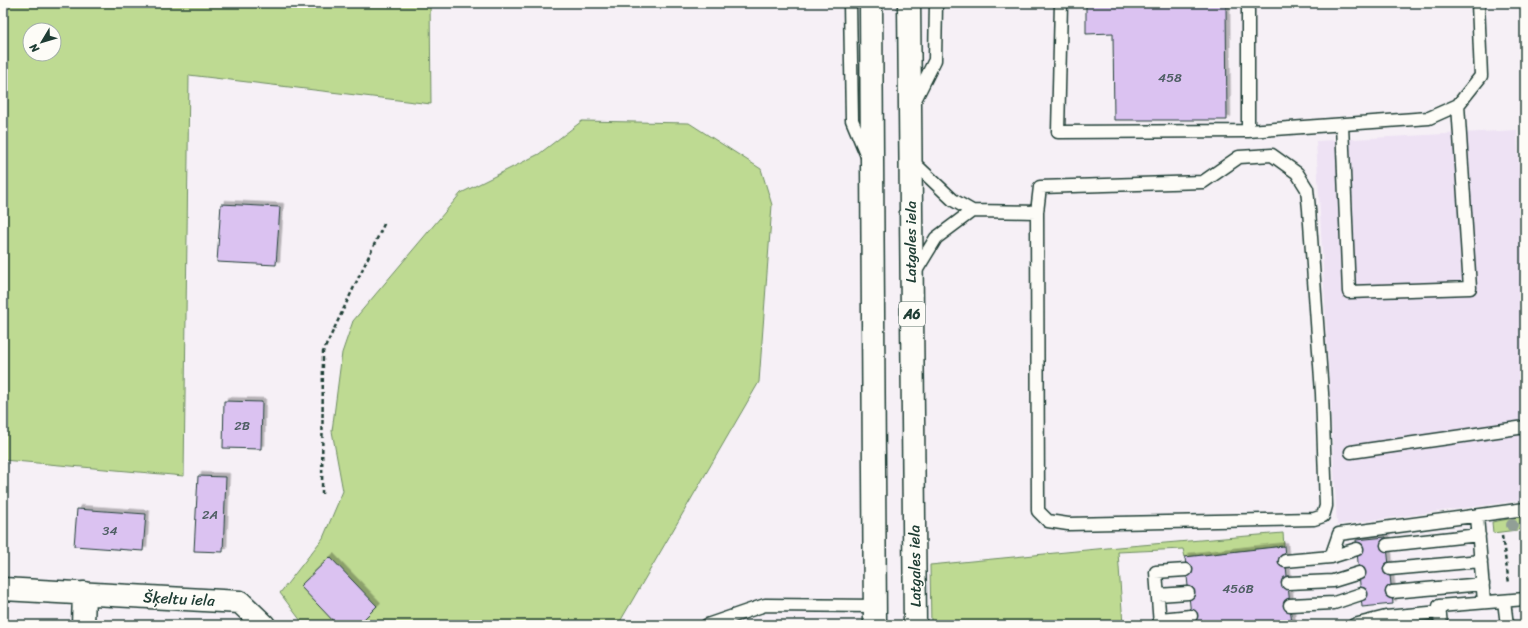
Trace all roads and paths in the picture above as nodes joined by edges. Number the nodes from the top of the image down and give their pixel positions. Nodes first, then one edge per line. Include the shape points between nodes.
1 (850, 3) edge
2 (871, 3) edge
3 (909, 3) edge
4 (936, 3) edge
5 (1061, 3) edge
6 (1248, 3) edge
7 (1478, 3) edge
8 (1458, 105) junction
9 (910, 110) junction
10 (1342, 124) junction
11 (1248, 131) junction
12 (911, 160) junction
13 (872, 170) junction
14 (972, 211) junction
15 (1037, 212) junction
16 (385, 222) dead end
17 (911, 278) junction
18 (1525, 427) edge
19 (1351, 452) dead end
20 (322, 494) dead end
21 (1525, 509) edge
22 (1477, 516) junction
23 (1479, 535) junction
24 (1387, 545) dead end
25 (1357, 549) dead end
26 (1331, 557) junction
27 (1285, 561) dead end
28 (1481, 561) junction
29 (1390, 569) dead end
30 (1186, 570) dead end
31 (1359, 573) dead end
32 (1288, 583) dead end
33 (1483, 584) junction
34 (3, 589) edge
35 (1392, 592) dead end
36 (84, 593) junction
37 (1188, 593) dead end
38 (1361, 594) dead end
39 (1158, 595) junction
40 (1525, 599) edge
41 (1504, 601) junction
42 (1484, 602) junction
43 (1290, 605) dead end
44 (1440, 609) junction
45 (875, 616) edge
46 (1191, 616) dead end
47 (741, 619) edge
48 (1160, 622) edge
49 (83, 625) edge
50 (264, 625) edge
51 (708, 625) edge
52 (915, 625) edge
53 (1354, 625) edge
54 (1441, 625) edge
55 (1507, 625) edge

1 - 13 lane via 852,120
2 - 13 main road
3 - 9 main road, Latgales iela / A6
4 - 9 lane via 936,60
5 - 11 lane via 1058,132
6 - 11 lane
7 - 8 lane via 1480,76
8 - 10 lane via 1429,118
8 - 10 lane via 1470,288 1350,292
9 - 12 main road, Latgales iela / A6
10 - 11 lane
12 - 14 lane via 953,200
12 - 17 main road, Latgales iela / A6
13 - 45 main road
14 - 15 lane
14 - 17 lane via 936,238
15 - 15 lane via 1038,511 1048,521 1068,524 1314,519 1323,516 1326,506 1322,393 1309,209 1307,189 1297,173 1272,155 1239,157 1203,182 1040,187
16 - 20 path via 324,352
17 - 52 main road, Latgales iela / A6
18 - 19 lane
21 - 22 lane
22 - 23 lane
22 - 26 lane via 1339,534
23 - 24 lane
23 - 28 lane
25 - 26 lane
26 - 27 lane
28 - 29 lane
28 - 33 lane
30 - 39 lane via 1156,572
31 - 32 lane via 1333,581
33 - 35 lane
33 - 42 lane
34 - 36 main road, Šķeltu iela
36 - 49 main road
36 - 50 main road, Šķeltu iela via 240,602
37 - 39 lane
38 - 43 lane via 1334,603
39 - 48 lane
40 - 41 lane
41 - 42 lane
41 - 55 lane
42 - 44 lane
44 - 53 lane via 1386,617
44 - 54 lane
45 - 47 lane via 765,605
46 - 48 lane
47 - 51 lane

